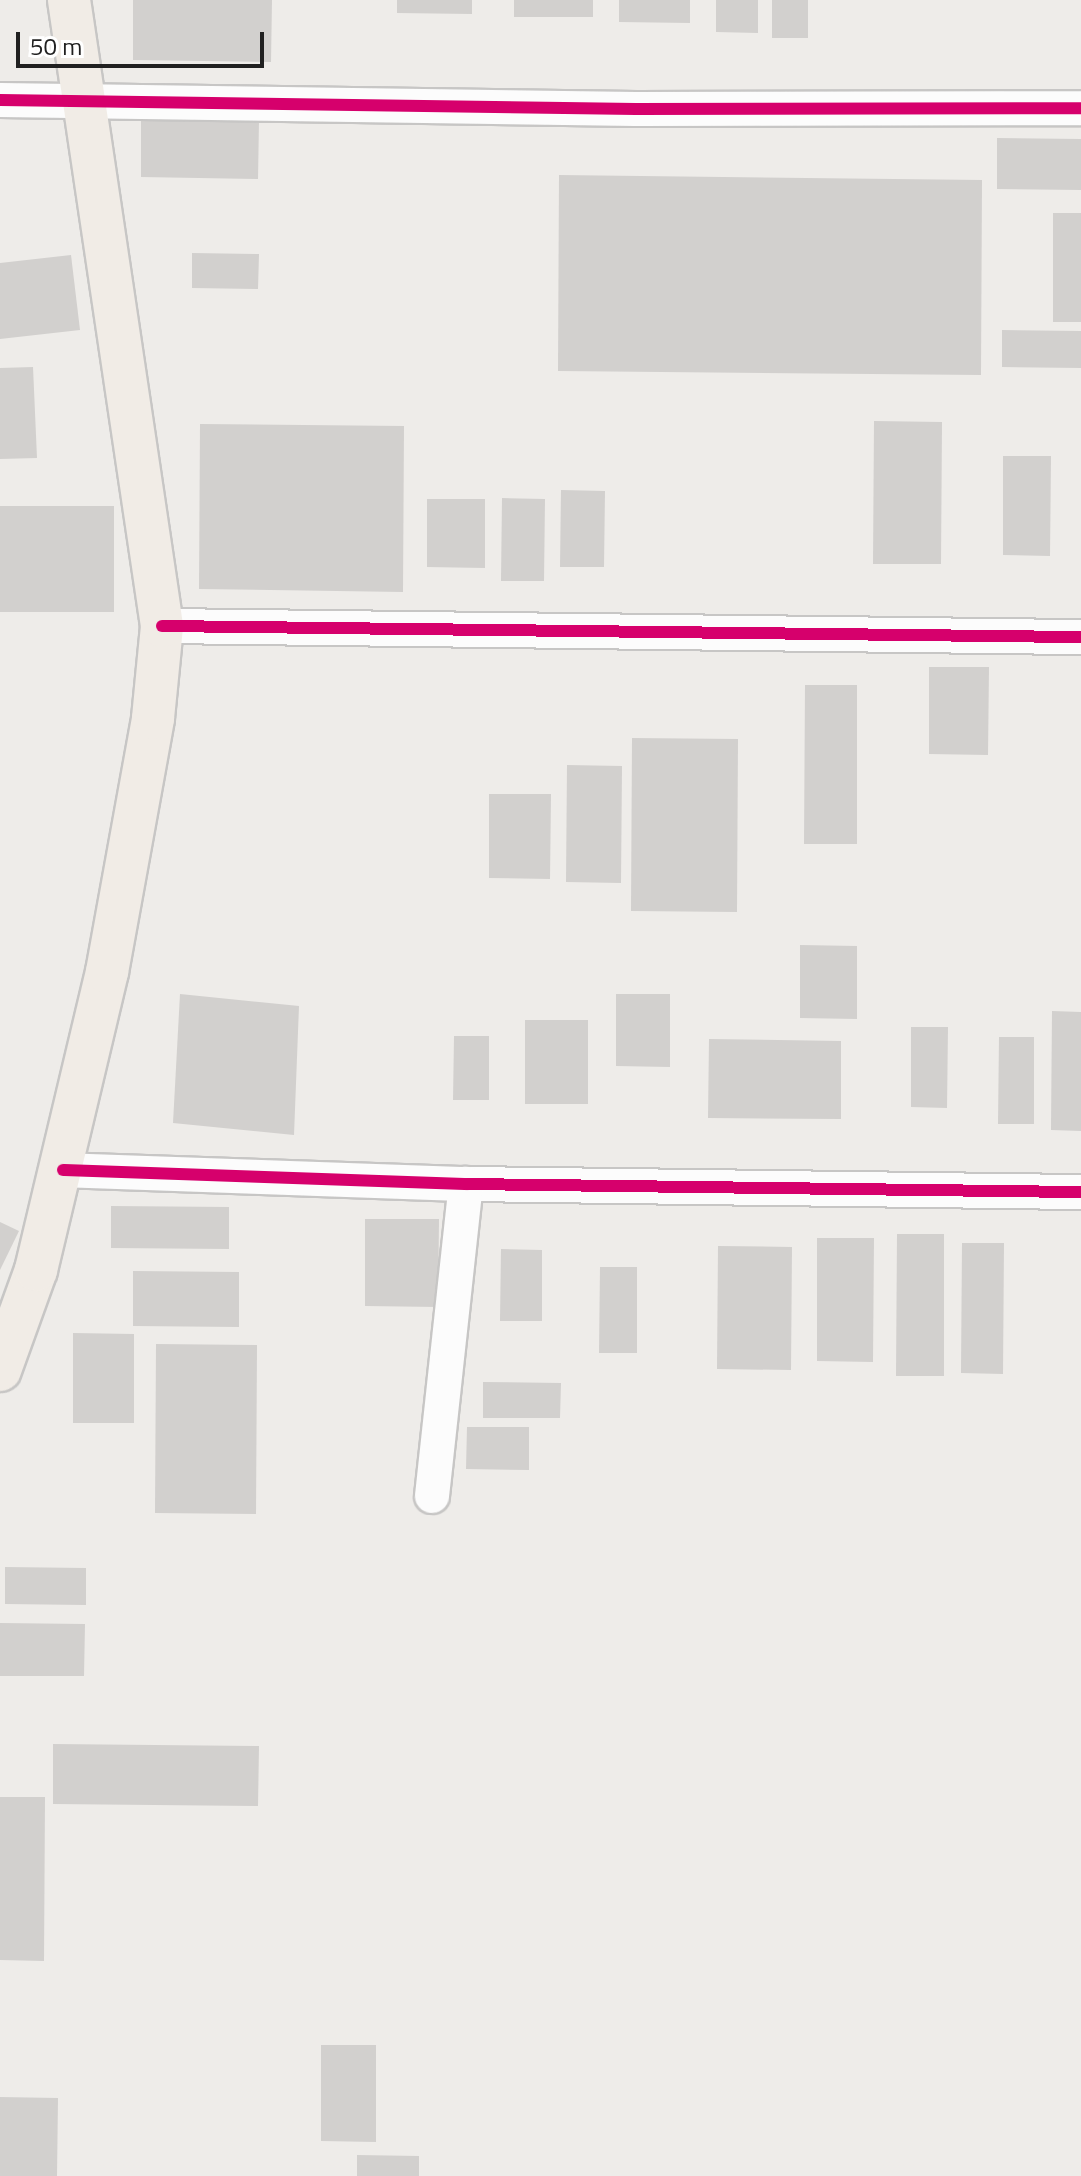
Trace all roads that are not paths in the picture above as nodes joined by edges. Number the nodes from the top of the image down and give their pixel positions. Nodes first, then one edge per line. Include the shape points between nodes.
1 (69, 0) edge
2 (0, 100) edge
3 (82, 100) junction
4 (1081, 108) edge
5 (162, 626) junction
6 (1081, 637) edge
7 (63, 1170) junction
8 (466, 1184) junction
9 (1081, 1192) edge
10 (0, 1370) edge
11 (432, 1496) dead end

1 - 3 main road
2 - 3 street
3 - 4 street via 636,109
3 - 5 main road
5 - 6 street
5 - 7 main road via 153,718 107,972
7 - 8 street
7 - 10 main road via 36,1270
8 - 9 street
8 - 11 street

